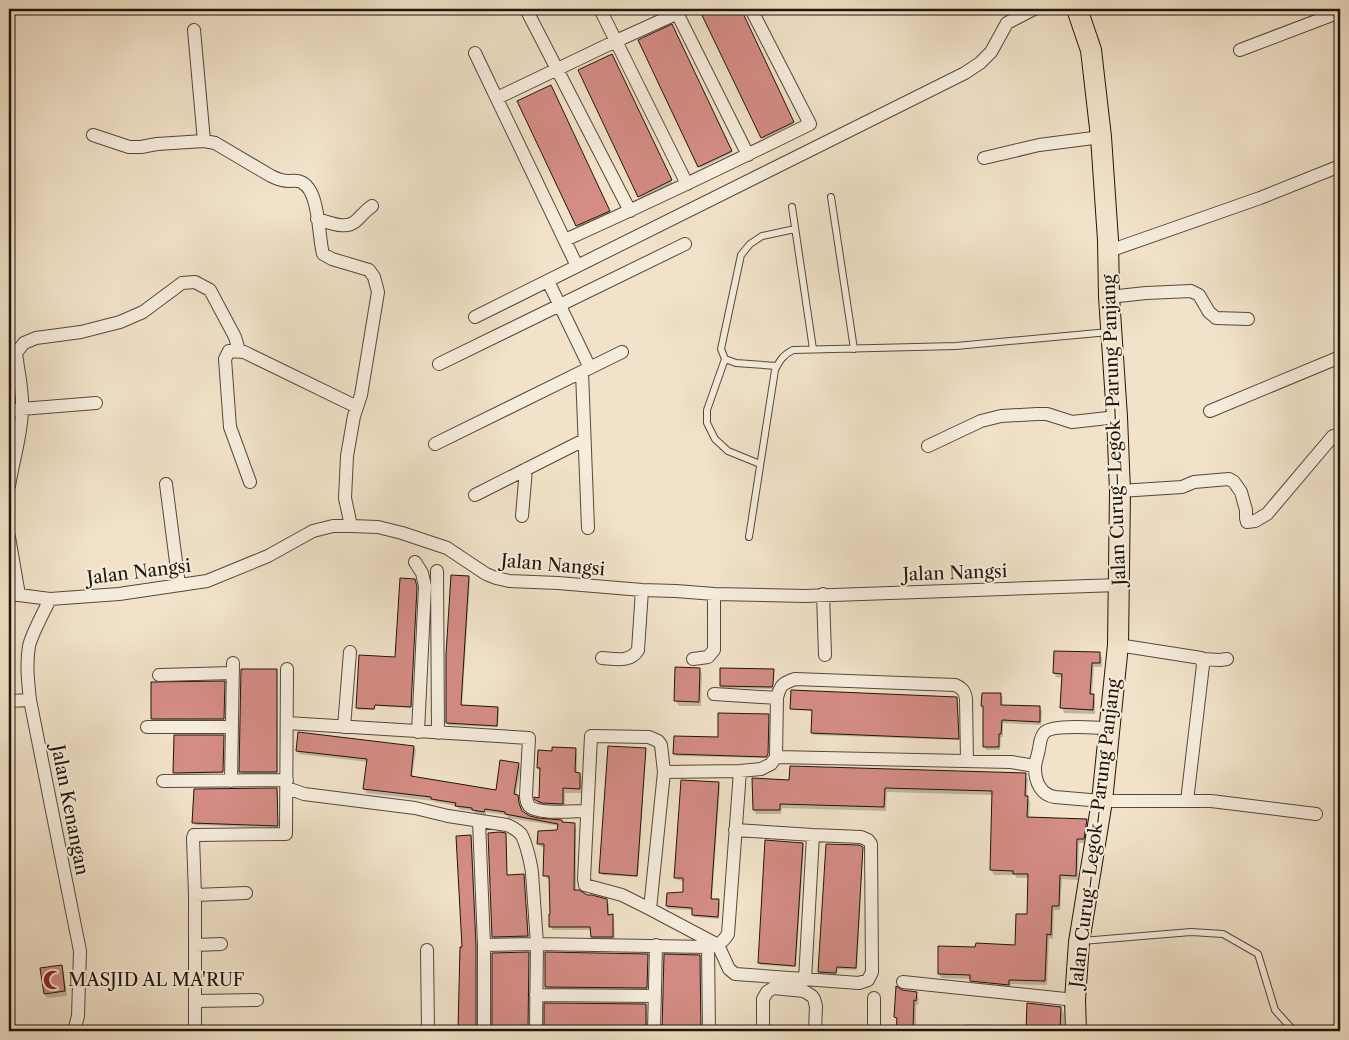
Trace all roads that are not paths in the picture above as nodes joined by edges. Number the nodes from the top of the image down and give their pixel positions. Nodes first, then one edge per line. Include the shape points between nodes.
1 (526, 9) edge
2 (600, 9) edge
3 (751, 9) edge
4 (1034, 9) edge
5 (1077, 9) edge
6 (676, 11) edge
7 (1340, 12) edge
8 (194, 30) dead end
9 (616, 41) junction
10 (1240, 50) dead end
11 (476, 52) dead end
12 (557, 69) junction
13 (497, 98) junction
14 (93, 135) dead end
15 (1101, 137) junction
16 (204, 141) junction
17 (748, 155) junction
18 (984, 158) dead end
19 (1340, 166) edge
20 (687, 184) junction
21 (831, 197) dead end
22 (372, 206) dead end
23 (792, 207) dead end
24 (630, 211) junction
25 (318, 219) junction
26 (795, 229) junction
27 (565, 240) junction
28 (685, 244) dead end
29 (1109, 252) junction
30 (577, 266) junction
31 (548, 281) junction
32 (1109, 297) junction
33 (560, 305) junction
34 (474, 317) dead end
35 (1248, 319) dead end
36 (1111, 332) junction
37 (813, 349) junction
38 (854, 349) junction
39 (239, 351) junction
40 (622, 352) dead end
41 (1340, 357) edge
42 (726, 359) junction
43 (439, 364) dead end
44 (777, 366) junction
45 (586, 370) junction
46 (96, 403) dead end
47 (357, 407) junction
48 (22, 408) junction
49 (9, 410) edge
50 (1210, 411) dead end
51 (1117, 417) junction
52 (1333, 436) dead end
53 (584, 440) junction
54 (435, 444) dead end
55 (928, 446) dead end
56 (760, 464) junction
57 (526, 469) junction
58 (250, 482) dead end
59 (166, 484) dead end
60 (9, 486) edge
61 (1120, 491) junction
62 (475, 495) dead end
63 (522, 516) dead end
64 (351, 526) junction
65 (588, 528) dead end
66 (9, 537) edge
67 (749, 537) dead end
68 (415, 562) dead end
69 (437, 572) dead end
70 (179, 585) junction
71 (1120, 585) junction
72 (642, 590) junction
73 (714, 594) junction
74 (823, 594) junction
75 (14, 595) edge
76 (50, 599) junction
77 (1118, 644) junction
78 (350, 652) dead end
79 (825, 655) dead end
80 (602, 658) dead end
81 (693, 658) dead end
82 (1202, 659) junction
83 (1227, 659) dead end
84 (288, 669) dead end
85 (159, 675) dead end
86 (714, 694) dead end
87 (777, 698) junction
88 (30, 700) junction
89 (9, 701) edge
90 (287, 723) junction
91 (147, 726) dead end
92 (232, 727) junction
93 (344, 727) junction
94 (1110, 728) junction
95 (428, 732) junction
96 (776, 757) junction
97 (967, 761) junction
98 (1035, 768) junction
99 (740, 771) junction
100 (664, 772) junction
101 (163, 781) dead end
102 (231, 781) junction
103 (287, 784) junction
104 (1102, 801) junction
105 (1186, 801) junction
106 (586, 811) junction
107 (1316, 814) dead end
108 (479, 821) junction
109 (735, 830) junction
110 (813, 835) junction
111 (246, 894) dead end
112 (195, 895) junction
113 (650, 909) junction
114 (1079, 942) junction
115 (221, 944) dead end
116 (536, 944) junction
117 (195, 945) junction
118 (484, 945) junction
119 (656, 945) junction
120 (713, 946) junction
121 (427, 950) dead end
122 (806, 980) junction
123 (903, 982) dead end
124 (536, 995) junction
125 (654, 996) junction
126 (874, 998) dead end
127 (195, 1000) junction
128 (257, 1000) dead end
129 (1075, 1000) junction
130 (74, 1031) edge
131 (195, 1031) edge
132 (428, 1031) edge
133 (484, 1031) edge
134 (536, 1031) edge
135 (654, 1031) edge
136 (708, 1031) edge
137 (763, 1031) edge
138 (815, 1031) edge
139 (874, 1031) edge
140 (1076, 1031) edge
141 (1294, 1031) edge

1 - 12 street
2 - 9 street
3 - 17 street via 810,124
4 - 30 street via 1007,23 991,52 965,73
5 - 15 main road, Jalan Curug–Legok–Parung Panjang via 1091,50
6 - 9 street
6 - 17 street
7 - 10 street
8 - 16 street
9 - 12 street
9 - 20 street
11 - 13 street
12 - 13 street
12 - 24 street
13 - 27 street
14 - 16 street via 129,147
15 - 18 street via 1039,145
15 - 29 main road, Jalan Curug–Legok–Parung Panjang
16 - 25 street via 229,150 280,180 307,185 315,201
17 - 20 street
19 - 29 street
20 - 24 street
21 - 38 lane
22 - 25 street via 355,222 344,226
23 - 26 lane
24 - 27 street
25 - 47 street via 323,254 369,270 378,292
26 - 37 lane
26 - 42 lane via 762,236 741,255 720,350
27 - 30 street
28 - 33 street
29 - 32 main road, Jalan Curug–Legok–Parung Panjang
30 - 31 street
31 - 33 street
31 - 34 street
32 - 35 street via 1191,290 1199,294 1216,318
32 - 36 main road, Jalan Curug–Legok–Parung Panjang
33 - 43 street
33 - 45 street
36 - 38 lane via 956,346
36 - 51 main road, Jalan Curug–Legok–Parung Panjang
37 - 38 lane
37 - 44 lane via 792,350
39 - 47 street
39 - 48 street via 210,290 195,282 182,283 143,312 120,322 24,343 16,354
39 - 58 street via 229,351 225,359 226,388 230,427
40 - 45 street
41 - 50 street
42 - 44 lane via 736,363
42 - 56 lane via 707,410 707,423 715,439 728,451
44 - 56 lane
45 - 53 street
45 - 54 street
46 - 48 street
47 - 64 street via 347,456 345,486
48 - 49 street
48 - 60 street
51 - 55 street via 1072,422 1047,414 1000,416
51 - 61 main road, Jalan Curug–Legok–Parung Panjang
52 - 61 street via 1266,514 1251,522 1246,520 1241,492 1229,479 1194,482 1182,487
53 - 57 street
53 - 65 street
56 - 67 lane
57 - 62 street
57 - 63 street
59 - 70 street
61 - 71 main road, Jalan Curug–Legok–Parung Panjang
64 - 70 street, Jalan Nangsi via 313,531 241,568 207,581
64 - 72 street, Jalan Nangsi via 378,527 447,548 486,574 509,581
66 - 75 street
68 - 95 street via 425,586
69 - 95 street
70 - 76 street, Jalan Nangsi
71 - 74 street, Jalan Nangsi
71 - 77 main road, Jalan Curug–Legok–Parung Panjang
72 - 73 street, Jalan Nangsi
72 - 80 street via 638,650 626,659
73 - 74 street, Jalan Nangsi
73 - 81 street via 714,650 708,657
74 - 79 street
75 - 76 street, Jalan Nangsi
76 - 88 street, Jalan Kenangan via 30,644 27,661
77 - 82 street
77 - 94 main road, Jalan Curug–Legok–Parung Panjang
78 - 93 street
82 - 83 street
82 - 105 street
84 - 90 street
85 - 92 street via 233,668
86 - 87 street
87 - 96 street
87 - 97 street via 782,684 795,679 955,685 963,690 966,699
88 - 89 street
88 - 130 street, Jalan Kenangan via 80,951 78,1016
90 - 93 street
90 - 103 street
91 - 92 street
92 - 102 street
93 - 95 street
94 - 98 street via 1057,727 1046,731
94 - 104 main road, Jalan Curug–Legok–Parung Panjang
95 - 106 street via 529,738 526,795 530,807 542,811
96 - 97 street
96 - 99 street via 767,767
97 - 98 street via 1011,762
98 - 104 street via 1041,790 1048,796
99 - 100 street
99 - 109 street
100 - 106 street via 661,745 654,739 592,736
100 - 113 street
101 - 102 street
102 - 103 street
103 - 108 street via 304,794
103 - 112 street via 286,834 194,835
104 - 105 street
104 - 114 main road, Jalan Curug–Legok–Parung Panjang
105 - 107 street
106 - 113 street via 585,884
108 - 116 street via 507,825 521,834 531,862
108 - 118 street
109 - 110 street
109 - 120 street via 728,934
110 - 122 street
110 - 122 street via 861,836 871,844 872,972 868,980 859,983
111 - 112 street
112 - 117 street
113 - 120 street
114 - 129 main road, Jalan Curug–Legok–Parung Panjang
114 - 141 lane via 1192,932 1223,934 1258,954 1275,1010
115 - 117 street
116 - 118 street
116 - 119 street
116 - 124 street
117 - 127 street
118 - 133 street
119 - 120 street
119 - 125 street
120 - 122 street via 734,974
120 - 136 street
121 - 132 street
123 - 129 street
124 - 125 street
124 - 134 street
125 - 135 street
126 - 139 street
127 - 128 street
127 - 131 street
129 - 140 main road, Jalan Curug–Legok–Parung Panjang
137 - 138 street via 763,999 773,988 804,991 812,996 816,1006

